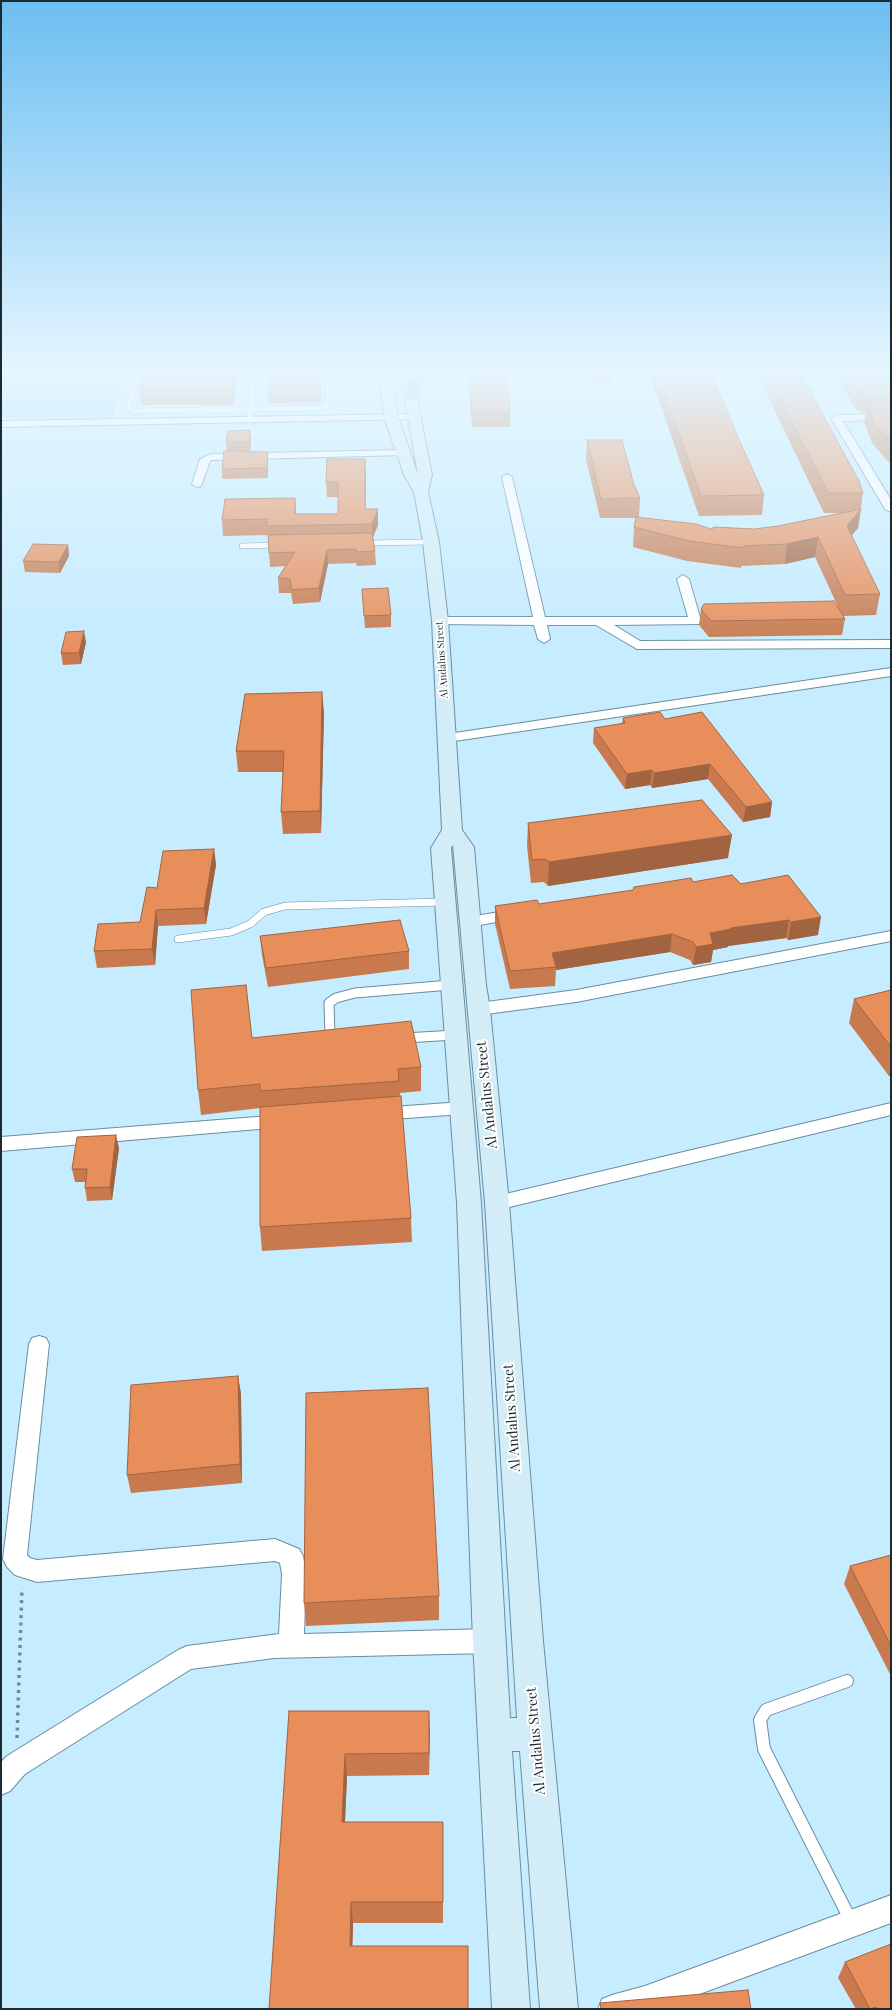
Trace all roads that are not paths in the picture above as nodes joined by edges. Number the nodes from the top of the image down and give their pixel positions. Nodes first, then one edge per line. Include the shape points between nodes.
1 (203, 466) edge
2 (408, 466) edge
3 (423, 466) edge
4 (865, 466) edge
5 (506, 476) dead end
6 (197, 484) dead end
7 (420, 492) junction
8 (891, 509) edge
9 (431, 542) junction
10 (360, 544) edge
11 (281, 545) edge
12 (242, 546) dead end
13 (683, 579) dead end
14 (440, 621) junction
15 (539, 621) junction
16 (599, 621) junction
17 (544, 639) dead end
18 (891, 644) edge
19 (891, 672) edge
20 (448, 738) junction
21 (452, 830) junction
22 (445, 902) junction
23 (531, 912) edge
24 (469, 922) junction
25 (891, 936) edge
26 (178, 939) dead end
27 (451, 985) junction
28 (479, 1009) junction
29 (456, 1035) junction
30 (396, 1039) edge
31 (344, 1041) edge
32 (462, 1108) junction
33 (891, 1109) edge
34 (359, 1116) edge
35 (296, 1120) edge
36 (1, 1144) edge
37 (497, 1203) junction
38 (39, 1344) dead end
39 (489, 1641) junction
40 (291, 1646) junction
41 (847, 1681) dead end
42 (535, 1734) junction
43 (495, 1735) junction
44 (8, 1773) edge
45 (891, 1909) edge
46 (852, 1923) junction
47 (511, 2009) edge
48 (559, 2009) edge
49 (612, 2009) edge

1 - 6 street
2 - 7 main road
3 - 7 main road via 425,475
4 - 8 street
5 - 15 street
7 - 9 main road, Al Andalus Street
9 - 10 lane
9 - 14 main road, Al Andalus Street
11 - 12 lane
13 - 16 street via 695,621
14 - 15 street
14 - 20 main road, Al Andalus Street
15 - 16 street
15 - 17 street
16 - 18 street via 637,645
19 - 20 street
20 - 21 main road, Al Andalus Street
21 - 22 main road, Al Andalus Street via 442,848
21 - 24 main road, Al Andalus Street via 464,847
22 - 26 lane via 285,906 264,912 250,924 231,932
22 - 27 main road, Al Andalus Street
23 - 24 street
24 - 28 main road, Al Andalus Street
25 - 28 street via 576,996
27 - 29 main road, Al Andalus Street
27 - 31 lane via 355,993 336,998 329,1003 330,1034 337,1040
28 - 37 main road, Al Andalus Street
29 - 30 lane
29 - 32 main road, Al Andalus Street
32 - 34 street
32 - 39 main road, Al Andalus Street via 470,1203
33 - 37 street
35 - 36 street
37 - 42 main road, Al Andalus Street
38 - 40 street via 15,1559 23,1567 36,1571 275,1550 291,1556 294,1574
39 - 40 street
39 - 43 main road, Al Andalus Street
40 - 44 street via 187,1658
41 - 46 lane via 766,1710 760,1720 764,1749
42 - 43 main road
42 - 48 main road, Al Andalus Street
43 - 47 main road, Al Andalus Street
45 - 46 street
46 - 49 street via 645,2000

